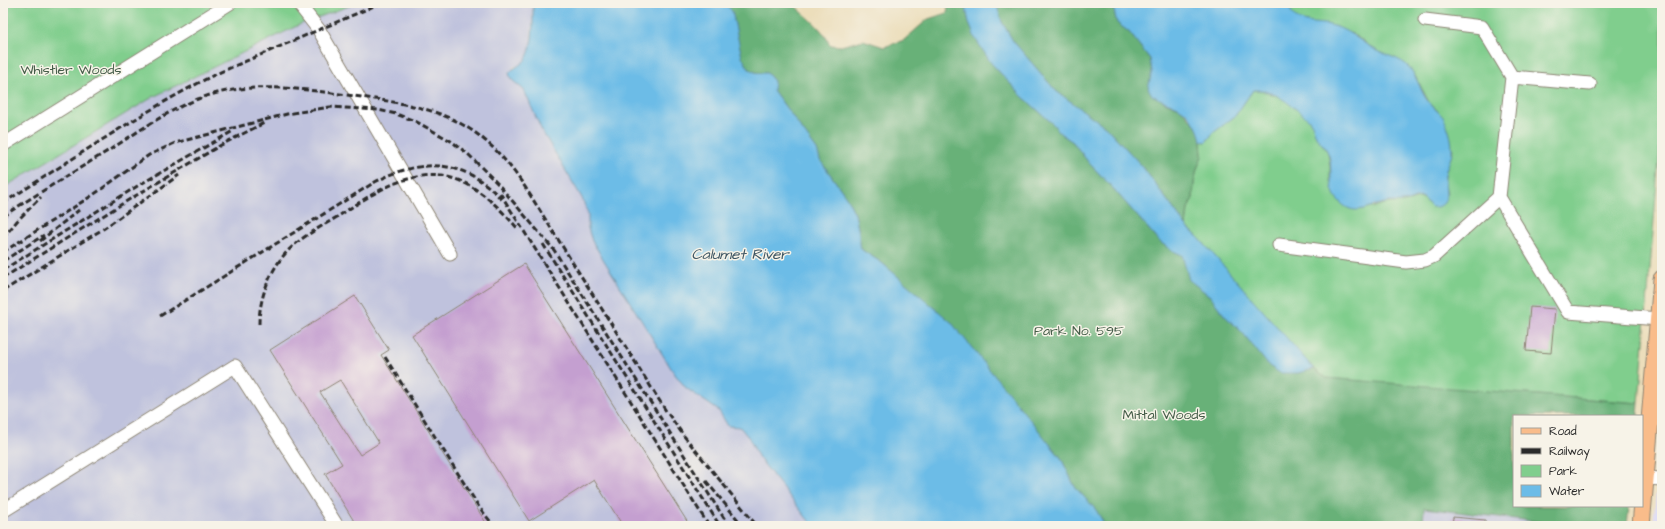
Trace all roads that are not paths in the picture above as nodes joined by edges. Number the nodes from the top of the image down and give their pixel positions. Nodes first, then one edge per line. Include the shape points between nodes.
1 (230, 3) edge
2 (298, 3) edge
3 (1425, 20) dead end
4 (1512, 77) junction
5 (1590, 84) dead end
6 (3, 145) edge
7 (1499, 197) junction
8 (1279, 245) dead end
9 (450, 254) dead end
10 (1662, 279) edge
11 (1661, 299) edge
12 (1659, 319) junction
13 (1657, 389) edge
14 (1645, 478) junction
15 (1662, 479) edge
16 (3, 511) edge
17 (1644, 524) edge
18 (336, 526) edge

1 - 6 street
2 - 9 street via 320,30
3 - 4 street via 1482,27
4 - 5 street
4 - 7 street
7 - 8 street via 1434,256 1425,260 1406,262
7 - 12 street via 1568,312
10 - 11 main road
11 - 12 main road
12 - 13 main road
13 - 14 main road
14 - 15 street
14 - 17 main road
16 - 18 street via 235,366

